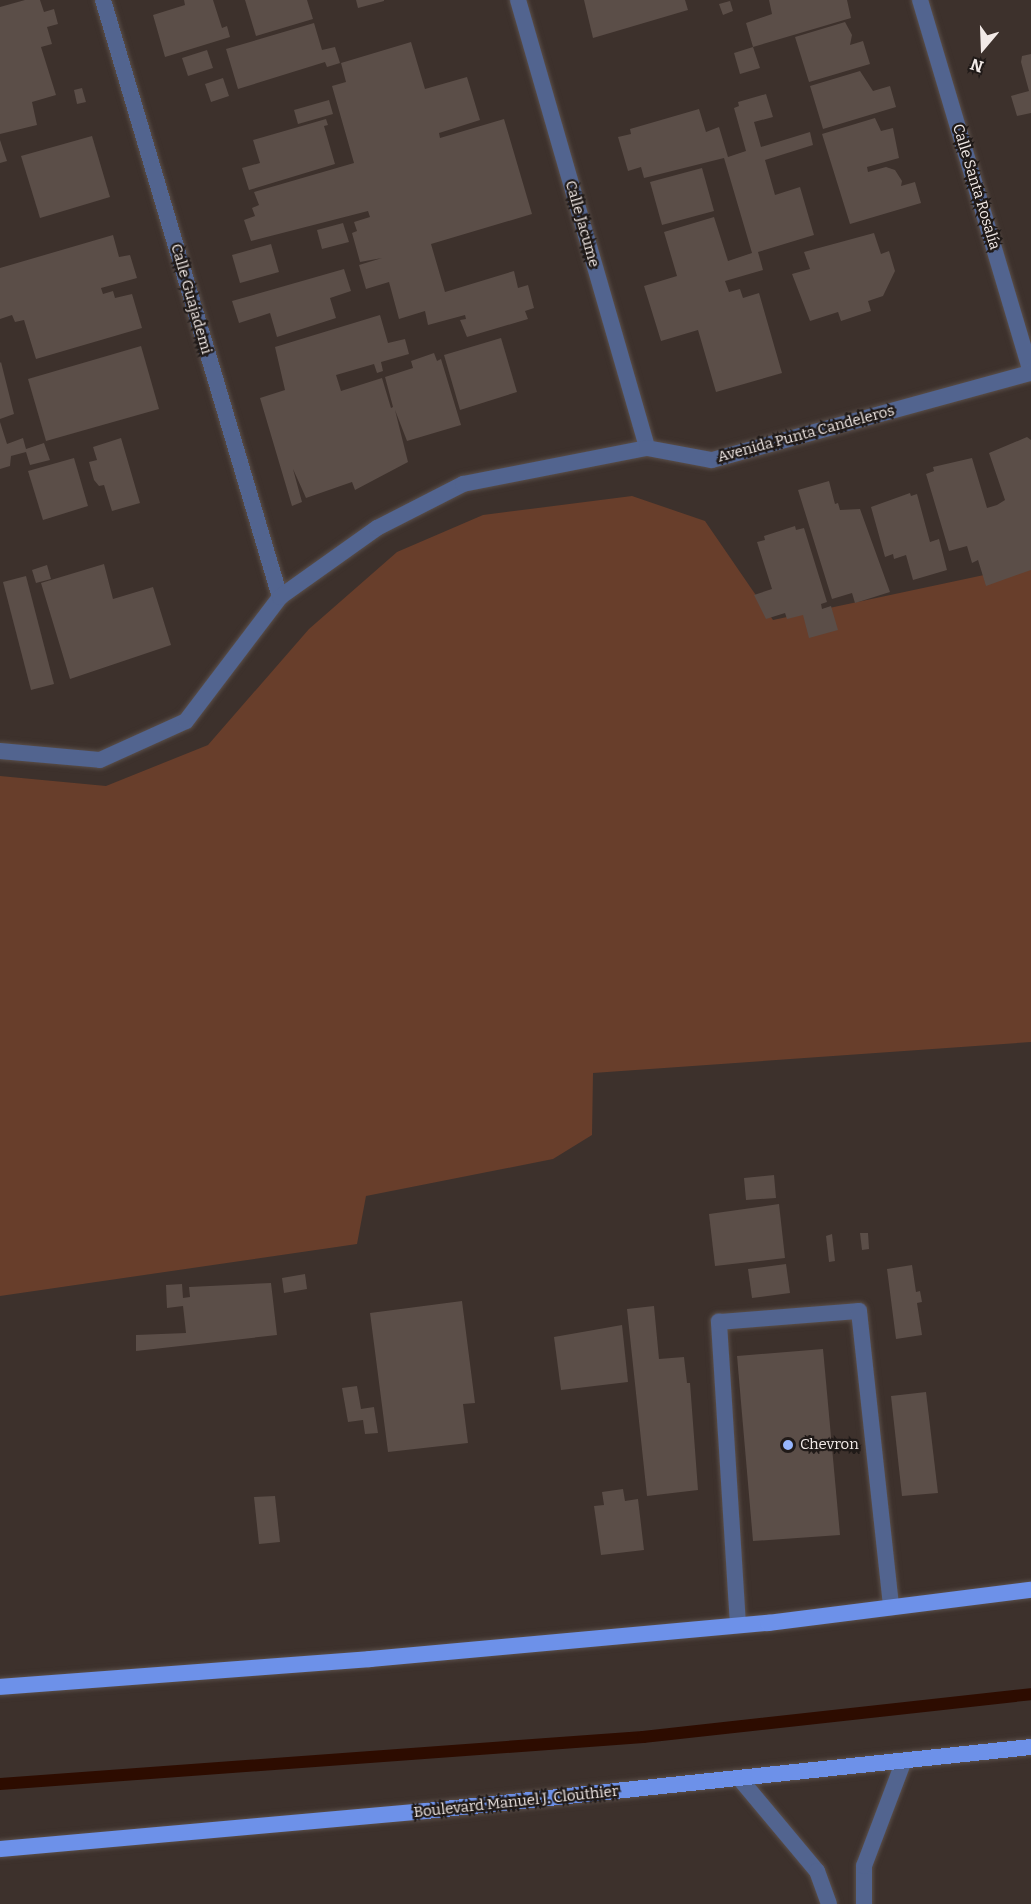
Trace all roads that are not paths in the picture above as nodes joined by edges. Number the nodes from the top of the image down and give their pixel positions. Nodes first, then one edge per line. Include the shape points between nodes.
1 (103, 0) edge
2 (518, 0) edge
3 (920, 0) edge
4 (1031, 373) edge
5 (646, 448) junction
6 (280, 597) junction
7 (0, 751) edge
8 (1031, 1590) edge
9 (891, 1607) junction
10 (738, 1625) junction
11 (0, 1687) edge
12 (1031, 1747) edge
13 (903, 1763) junction
14 (740, 1779) junction
15 (0, 1849) edge
16 (829, 1904) edge
17 (864, 1904) edge

1 - 6 street, Calle Guajademi
2 - 5 street, Calle Jacume
3 - 4 street, Calle Santa Rosalía
4 - 5 street, Avenida Punta Candeleros via 712,460
5 - 6 street, Avenida Punta Candeleros via 463,484 377,528
6 - 7 street, Avenida Punta Candeleros via 186,721 100,760
8 - 9 main road
9 - 10 main road
9 - 10 street via 859,1311 719,1322
10 - 11 main road via 370,1659
12 - 13 main road, Boulevard Manuel J. Clouthier
13 - 14 main road, Boulevard Manuel J. Clouthier
13 - 17 street via 864,1866
14 - 15 main road, Boulevard Manuel J. Clouthier
14 - 16 street via 817,1871

